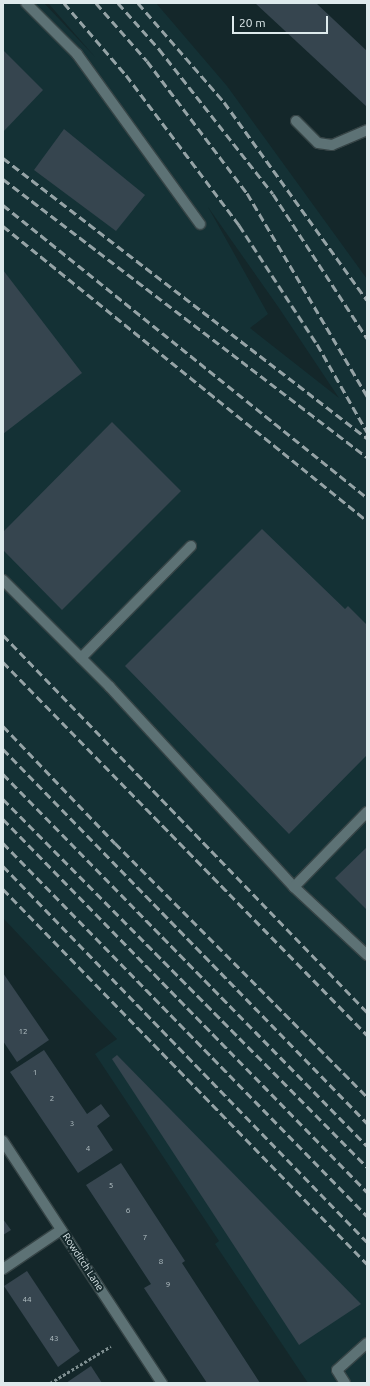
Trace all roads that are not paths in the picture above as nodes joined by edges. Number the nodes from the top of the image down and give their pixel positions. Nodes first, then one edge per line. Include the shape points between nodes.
1 (26, 3) edge
2 (296, 121) dead end
3 (367, 130) edge
4 (200, 224) dead end
5 (191, 546) dead end
6 (3, 580) edge
7 (80, 658) junction
8 (367, 812) edge
9 (294, 887) junction
10 (367, 955) edge
11 (3, 1141) edge
12 (61, 1230) junction
13 (3, 1269) edge
14 (367, 1343) edge
15 (162, 1383) edge
16 (345, 1383) edge

1 - 4 street via 77,54
2 - 3 street via 318,143 332,146
5 - 7 street
6 - 7 street
7 - 9 street
8 - 9 street
9 - 10 street
11 - 12 street, Rowditch Lane
12 - 13 street
12 - 15 street, Rowditch Lane
14 - 16 street via 337,1370

